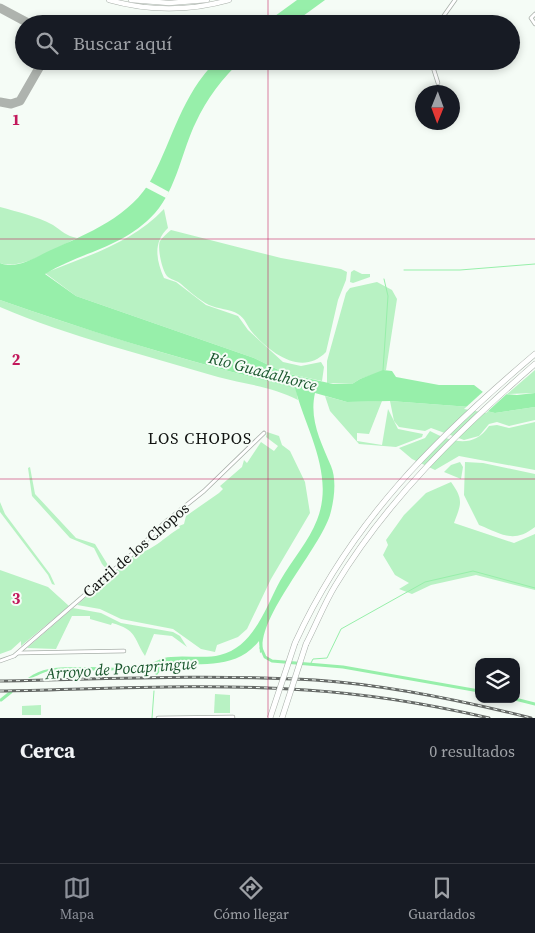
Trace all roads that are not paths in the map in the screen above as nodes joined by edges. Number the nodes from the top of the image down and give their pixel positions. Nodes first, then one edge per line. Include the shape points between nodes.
1 (109, 0) edge
2 (131, 0) edge
3 (173, 0) edge
4 (207, 0) edge
5 (229, 0) edge
6 (455, 0) edge
7 (155, 3) junction
8 (535, 14) edge
9 (444, 15) edge
10 (535, 24) edge
11 (434, 70) edge
12 (438, 83) dead end
13 (535, 354) edge
14 (535, 364) edge
15 (264, 433) dead end
16 (124, 651) dead end
17 (18, 653) junction
18 (2, 661) edge
19 (233, 717) dead end
20 (158, 718) edge
21 (270, 718) edge
22 (282, 718) edge

1 - 5 main road via 170,8
2 - 7 main road
3 - 7 main road
4 - 7 main road
6 - 9 street
8 - 10 street via 531,18
11 - 12 street
13 - 21 highway, bridge via 489,392 404,478 366,522 336,564 312,606 295,643
14 - 22 highway, bridge via 461,430 413,480 375,527 334,587 306,644
15 - 17 street, Carril de los Chopos via 204,491
16 - 17 street
17 - 18 street, Carril de los Chopos
19 - 20 street

